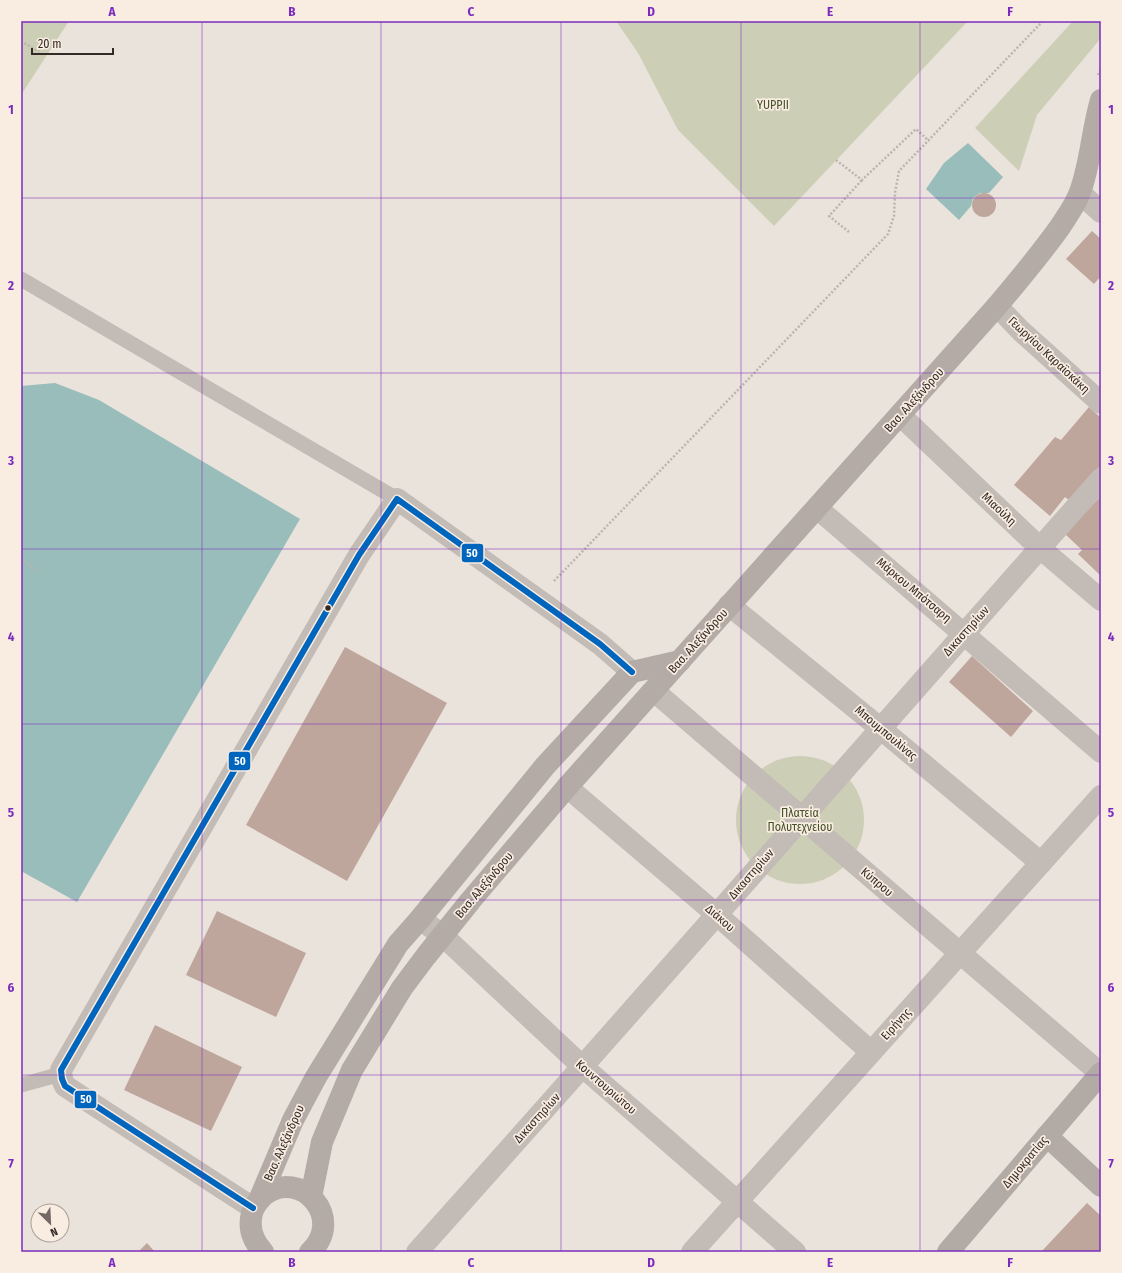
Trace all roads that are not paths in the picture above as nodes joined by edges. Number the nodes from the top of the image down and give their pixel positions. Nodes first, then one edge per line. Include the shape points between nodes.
1 (1101, 100) edge
2 (1080, 193) junction
3 (1101, 212) edge
4 (21, 279) edge
5 (997, 306) junction
6 (1101, 403) edge
7 (900, 415) junction
8 (1101, 479) edge
9 (397, 498) junction
10 (817, 508) junction
11 (1040, 548) junction
12 (1101, 600) edge
13 (730, 605) junction
14 (964, 633) junction
15 (680, 661) junction
16 (632, 672) junction
17 (654, 690) junction
18 (880, 728) junction
19 (1101, 752) edge
20 (567, 787) junction
21 (1101, 796) edge
22 (801, 818) junction
23 (1041, 863) junction
24 (716, 914) junction
25 (420, 919) junction
26 (442, 935) junction
27 (960, 953) junction
28 (871, 1052) junction
29 (583, 1067) junction
30 (1101, 1073) edge
31 (61, 1074) junction
32 (21, 1085) edge
33 (1047, 1136) junction
34 (1101, 1186) edge
35 (311, 1197) junction
36 (737, 1202) junction
37 (257, 1203) junction
38 (315, 1250) edge
39 (263, 1252) edge
40 (418, 1252) edge
41 (692, 1252) edge
42 (795, 1252) edge
43 (948, 1252) edge

1 - 2 main road, Βασ. Αλεξάνδρου via 1090,158
2 - 3 street
2 - 5 main road, Βασ. Αλεξάνδρου via 1051,240
4 - 9 lane
5 - 6 street, Γεωργίου Καραϊσκάκη
5 - 7 main road, Βασ. Αλεξάνδρου
7 - 10 main road, Βασ. Αλεξάνδρου
7 - 11 street, Μιαούλη
8 - 11 street, Δικαστηρίων
9 - 16 street via 600,644
9 - 31 street via 355,562 62,1067
10 - 13 main road, Βασ. Αλεξάνδρου
10 - 14 street, Μάρκου Μπότσαρη
11 - 12 street, Μιαούλη
11 - 14 street, Δικαστηρίων
13 - 15 main road, Βασ. Αλεξάνδρου
13 - 18 street, Μπουμπουλίνας
14 - 18 street, Δικαστηρίων
14 - 19 street, Μάρκου Μπότσαρη
15 - 16 main road
15 - 17 main road, Βασ. Αλεξάνδρου
16 - 17 lane
16 - 25 main road, Βασ. Αλεξάνδρου via 545,766
17 - 20 main road, Βασ. Αλεξάνδρου
17 - 22 street, Κύπρου
18 - 22 street, Δικαστηρίων
18 - 23 street, Μπουμπουλίνας
20 - 24 street, Διάκου
20 - 26 main road, Βασ. Αλεξάνδρου
21 - 23 street, Ειρήνης
22 - 24 street, Δικαστηρίων
22 - 27 street, Κύπρου
23 - 27 street, Ειρήνης
24 - 28 street, Διάκου
24 - 29 street, Δικαστηρίων
25 - 26 street, Κουντουριώτου
25 - 37 main road, Βασ. Αλεξάνδρου via 398,944 316,1077 293,1120
26 - 29 street, Κουντουριώτου
26 - 35 main road, Βασ. Αλεξάνδρου via 402,988 352,1070 323,1138
27 - 28 street, Ειρήνης
27 - 30 street, Κύπρου
28 - 36 street, Ειρήνης
29 - 36 street, Κουντουριώτου
29 - 40 street, Δικαστηρίων
30 - 33 main road, Δημοκρατίας
31 - 32 lane
31 - 37 street via 63,1082 71,1090
33 - 34 main road
33 - 43 main road, Δημοκρατίας
35 - 37 main road via 302,1191 280,1188 269,1192
35 - 38 main road via 323,1216 321,1237
36 - 41 street, Ειρήνης
36 - 42 street, Κουντουριώτου
37 - 39 main road, Βασ. Αλεξάνδρου via 250,1220 251,1231

